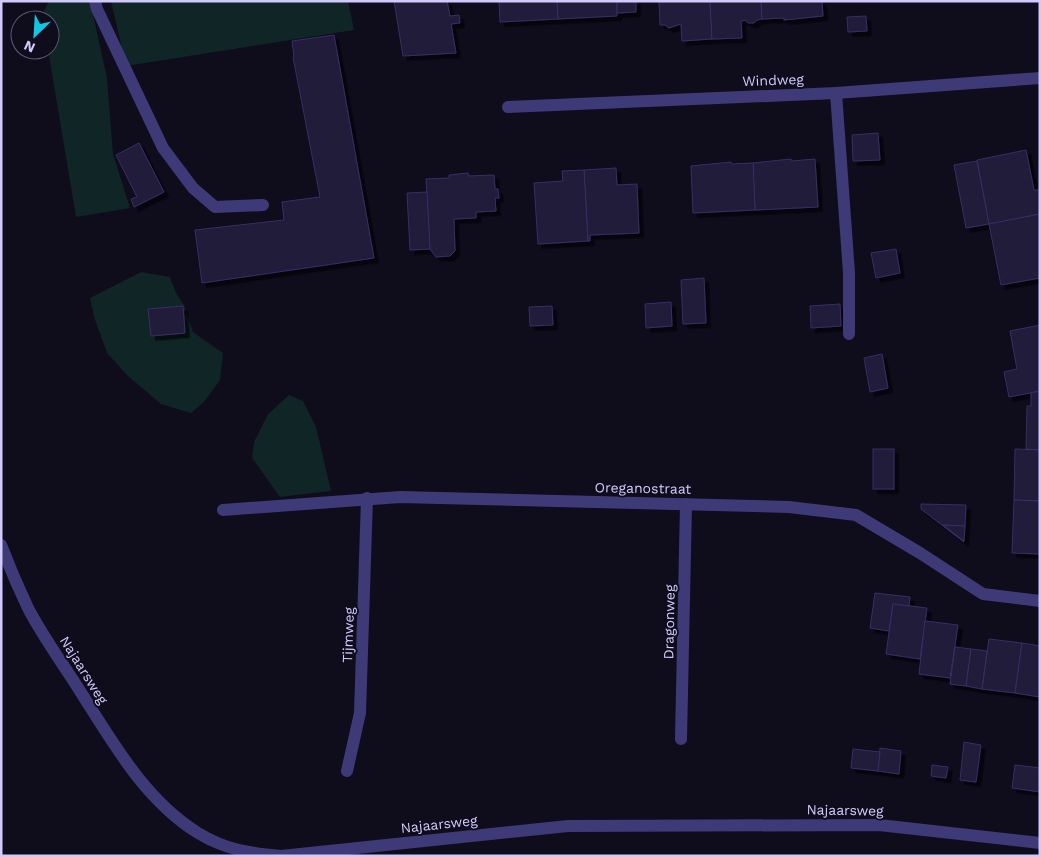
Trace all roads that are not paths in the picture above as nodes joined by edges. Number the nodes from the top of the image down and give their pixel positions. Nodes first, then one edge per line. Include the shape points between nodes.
1 (96, 1) edge
2 (1040, 78) edge
3 (836, 92) junction
4 (508, 107) dead end
5 (263, 205) dead end
6 (849, 334) dead end
7 (367, 498) junction
8 (686, 504) junction
9 (223, 510) dead end
10 (1, 545) edge
11 (1040, 601) edge
12 (681, 739) dead end
13 (346, 771) dead end
14 (1040, 843) edge

1 - 5 street via 163,148 193,188 215,207
2 - 3 street, Windweg
3 - 4 street, Windweg
3 - 6 street via 849,273
7 - 8 street, Oreganostraat
7 - 9 street, Oreganostraat
7 - 13 street, Tijmweg via 360,713
8 - 11 street, Oreganostraat via 789,507 856,515 983,594
8 - 12 street, Dragonweg
10 - 14 street, Najaarsweg via 28,609 144,786 198,833 223,846 250,854 281,856 578,826 879,825

